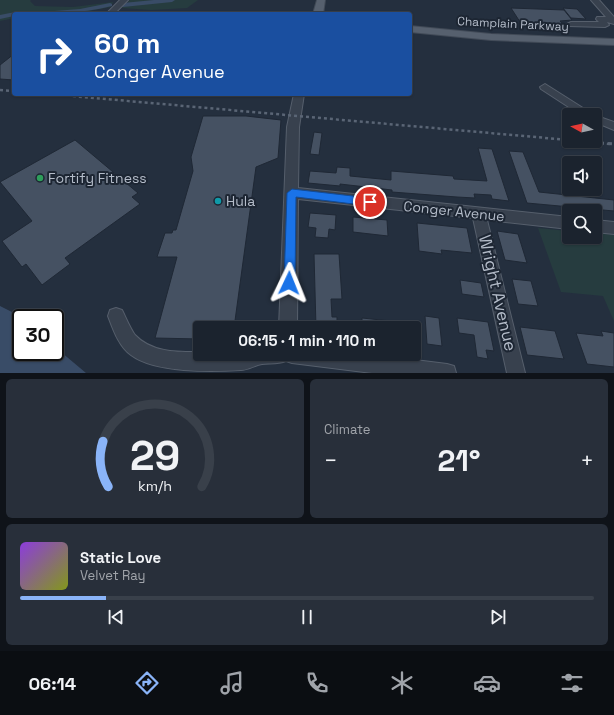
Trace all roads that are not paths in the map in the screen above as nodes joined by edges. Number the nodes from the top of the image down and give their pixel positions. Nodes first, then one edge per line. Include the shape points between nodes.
1 (124, 0) edge
2 (321, 0) edge
3 (595, 0) edge
4 (112, 12) edge
5 (318, 12) edge
6 (613, 21) edge
7 (571, 24) dead end
8 (412, 29) edge
9 (614, 42) edge
10 (545, 87) dead end
11 (299, 96) edge
12 (578, 108) edge
13 (602, 121) edge
14 (614, 126) edge
15 (292, 193) junction
16 (480, 214) junction
17 (562, 222) edge
18 (602, 227) edge
19 (614, 228) edge
20 (116, 316) dead end
21 (288, 321) edge
22 (193, 361) edge
23 (349, 361) edge
24 (447, 373) edge
25 (516, 373) edge

1 - 4 street
2 - 5 main road
3 - 6 street
6 - 7 street via 600,19 605,25
8 - 9 main road, Champlain Parkway via 491,37
10 - 12 street
11 - 15 street via 293,127
13 - 14 street
15 - 16 street, Conger Avenue
15 - 21 street
16 - 17 street, Conger Avenue
16 - 25 street, Wright Avenue
18 - 19 street
20 - 22 street via 128,340 137,349 166,360
23 - 24 street

